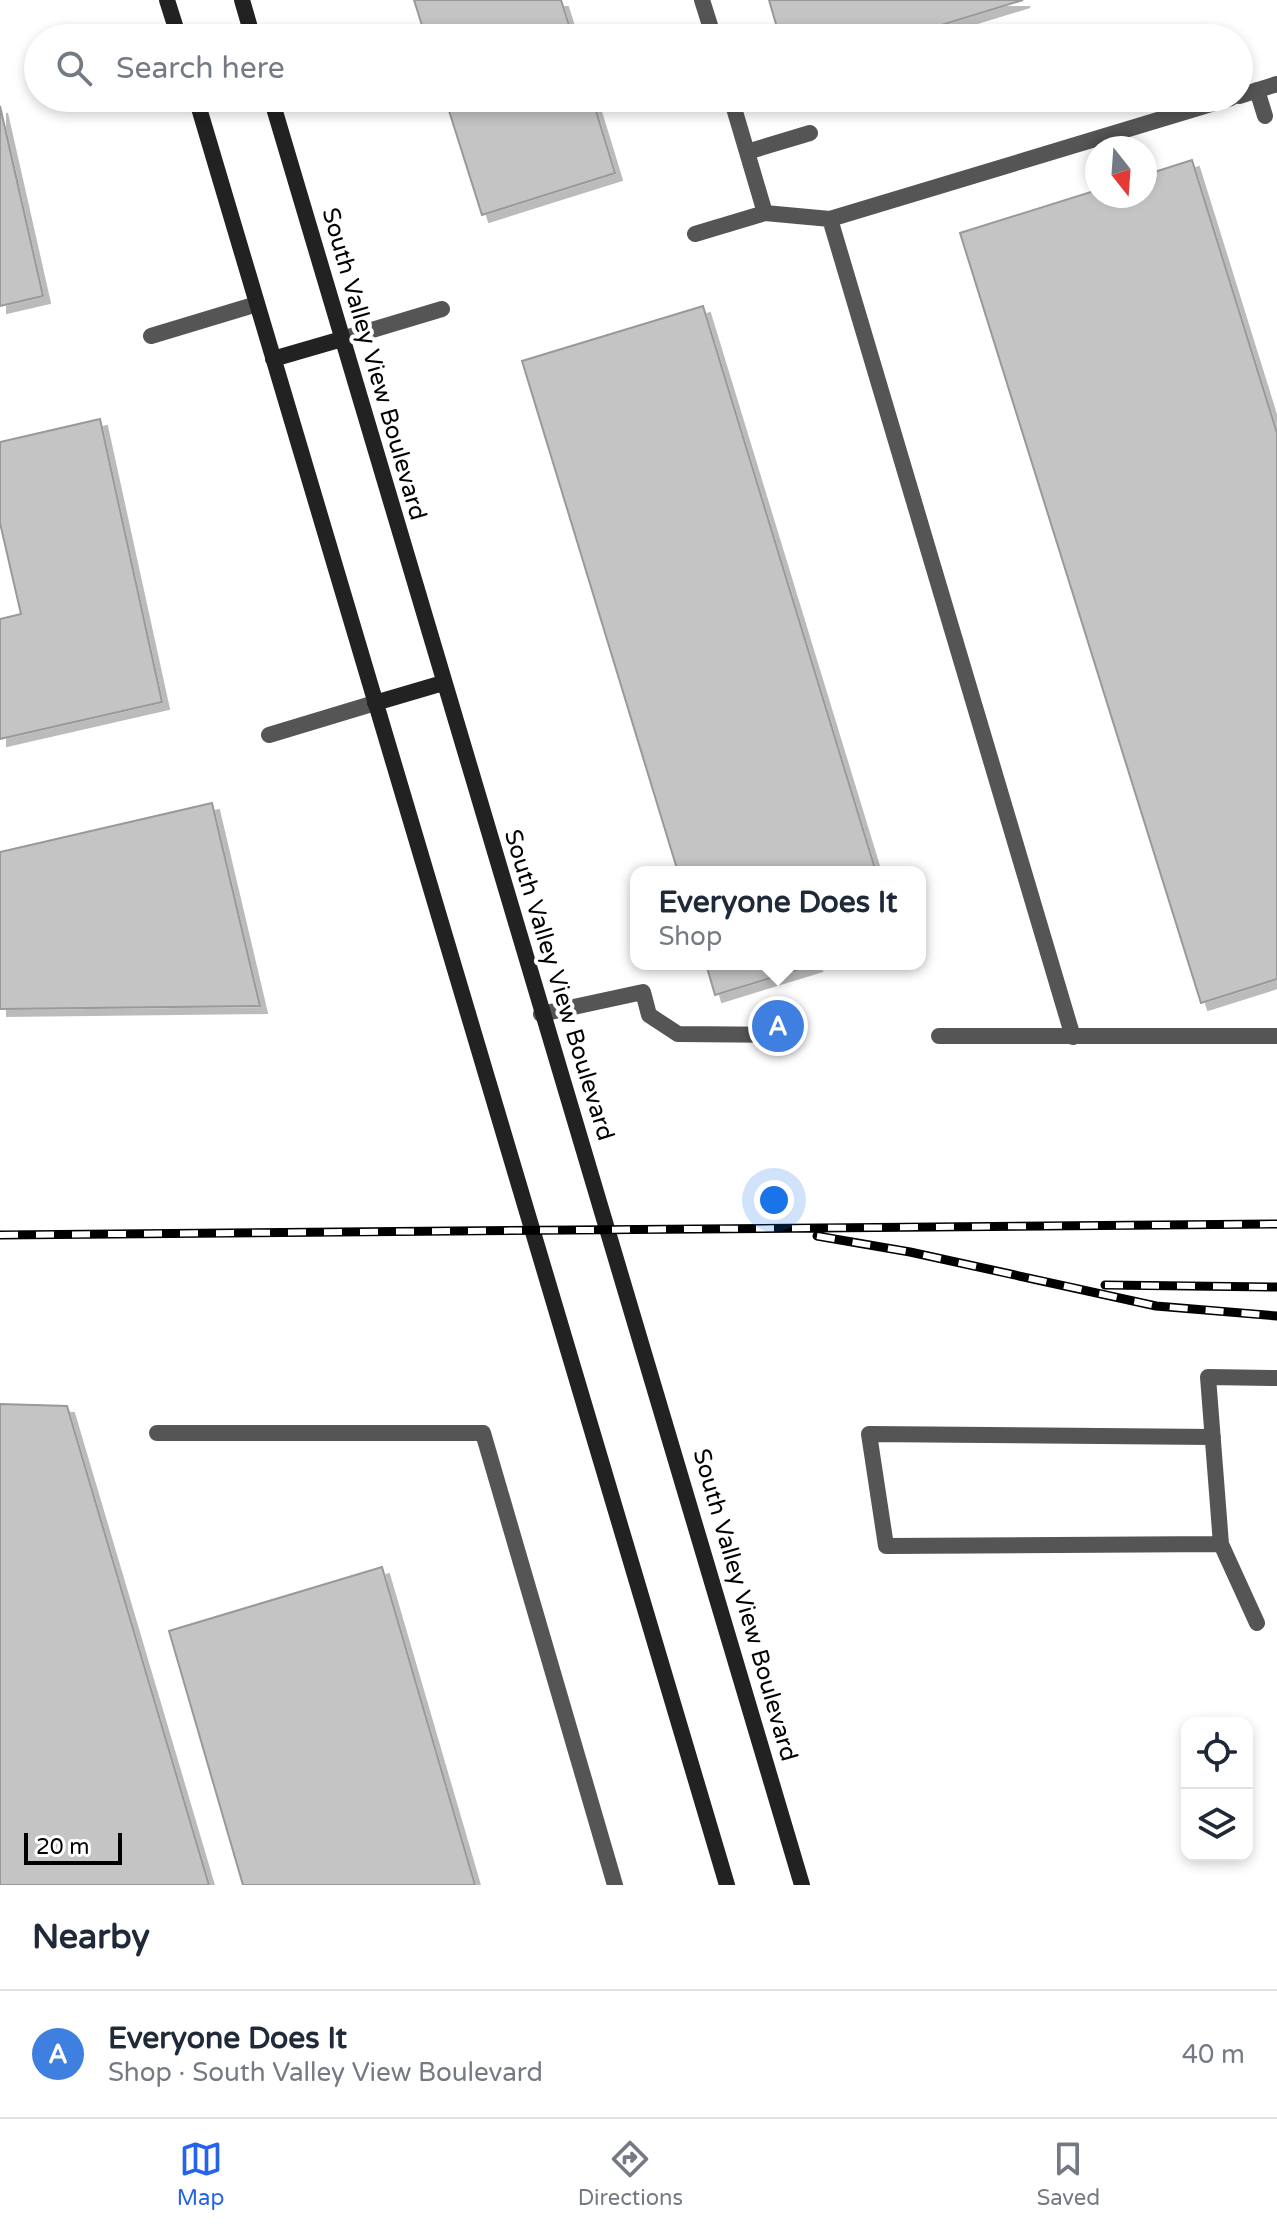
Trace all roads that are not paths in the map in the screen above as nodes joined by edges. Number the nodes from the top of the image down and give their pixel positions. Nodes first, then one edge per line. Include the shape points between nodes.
1 (167, 0) edge
2 (242, 0) edge
3 (702, 0) edge
4 (175, 24) edge
5 (249, 24) edge
6 (710, 24) edge
7 (1277, 84) edge
8 (1257, 90) junction
9 (1253, 91) edge
10 (200, 112) edge
11 (275, 112) edge
12 (735, 112) edge
13 (1185, 112) edge
14 (1265, 116) dead end
15 (810, 133) dead end
16 (747, 152) junction
17 (765, 213) junction
18 (830, 219) junction
19 (695, 234) dead end
20 (257, 304) junction
21 (442, 309) dead end
22 (151, 336) dead end
23 (342, 339) junction
24 (273, 359) junction
25 (443, 683) junction
26 (375, 703) junction
27 (269, 735) dead end
28 (541, 1014) junction
29 (791, 1035) dead end
30 (939, 1036) dead end
31 (1277, 1036) edge
32 (1073, 1037) junction
33 (1277, 1378) edge
34 (157, 1433) dead end
35 (1213, 1437) junction
36 (1221, 1544) junction
37 (1257, 1623) dead end
38 (615, 1885) edge
39 (727, 1885) edge
40 (802, 1885) edge

1 - 4 main road
2 - 5 main road
3 - 6 lane
7 - 8 lane
8 - 9 lane
8 - 14 lane
10 - 20 main road
11 - 23 main road, South Valley View Boulevard
12 - 16 lane
13 - 18 lane
15 - 16 lane
16 - 17 lane
17 - 18 lane
17 - 19 lane
18 - 32 lane
20 - 22 lane
20 - 24 main road
21 - 23 lane
23 - 24 main road
23 - 25 main road, South Valley View Boulevard
24 - 26 main road
25 - 26 main road
25 - 28 main road, South Valley View Boulevard
26 - 27 lane
26 - 39 main road
28 - 29 lane via 643,992 649,1015 678,1034
28 - 40 main road, South Valley View Boulevard
30 - 32 lane
31 - 32 lane
33 - 35 lane via 1208,1377
34 - 38 lane via 483,1433
35 - 36 lane
35 - 36 lane via 869,1434 886,1546
36 - 37 lane

